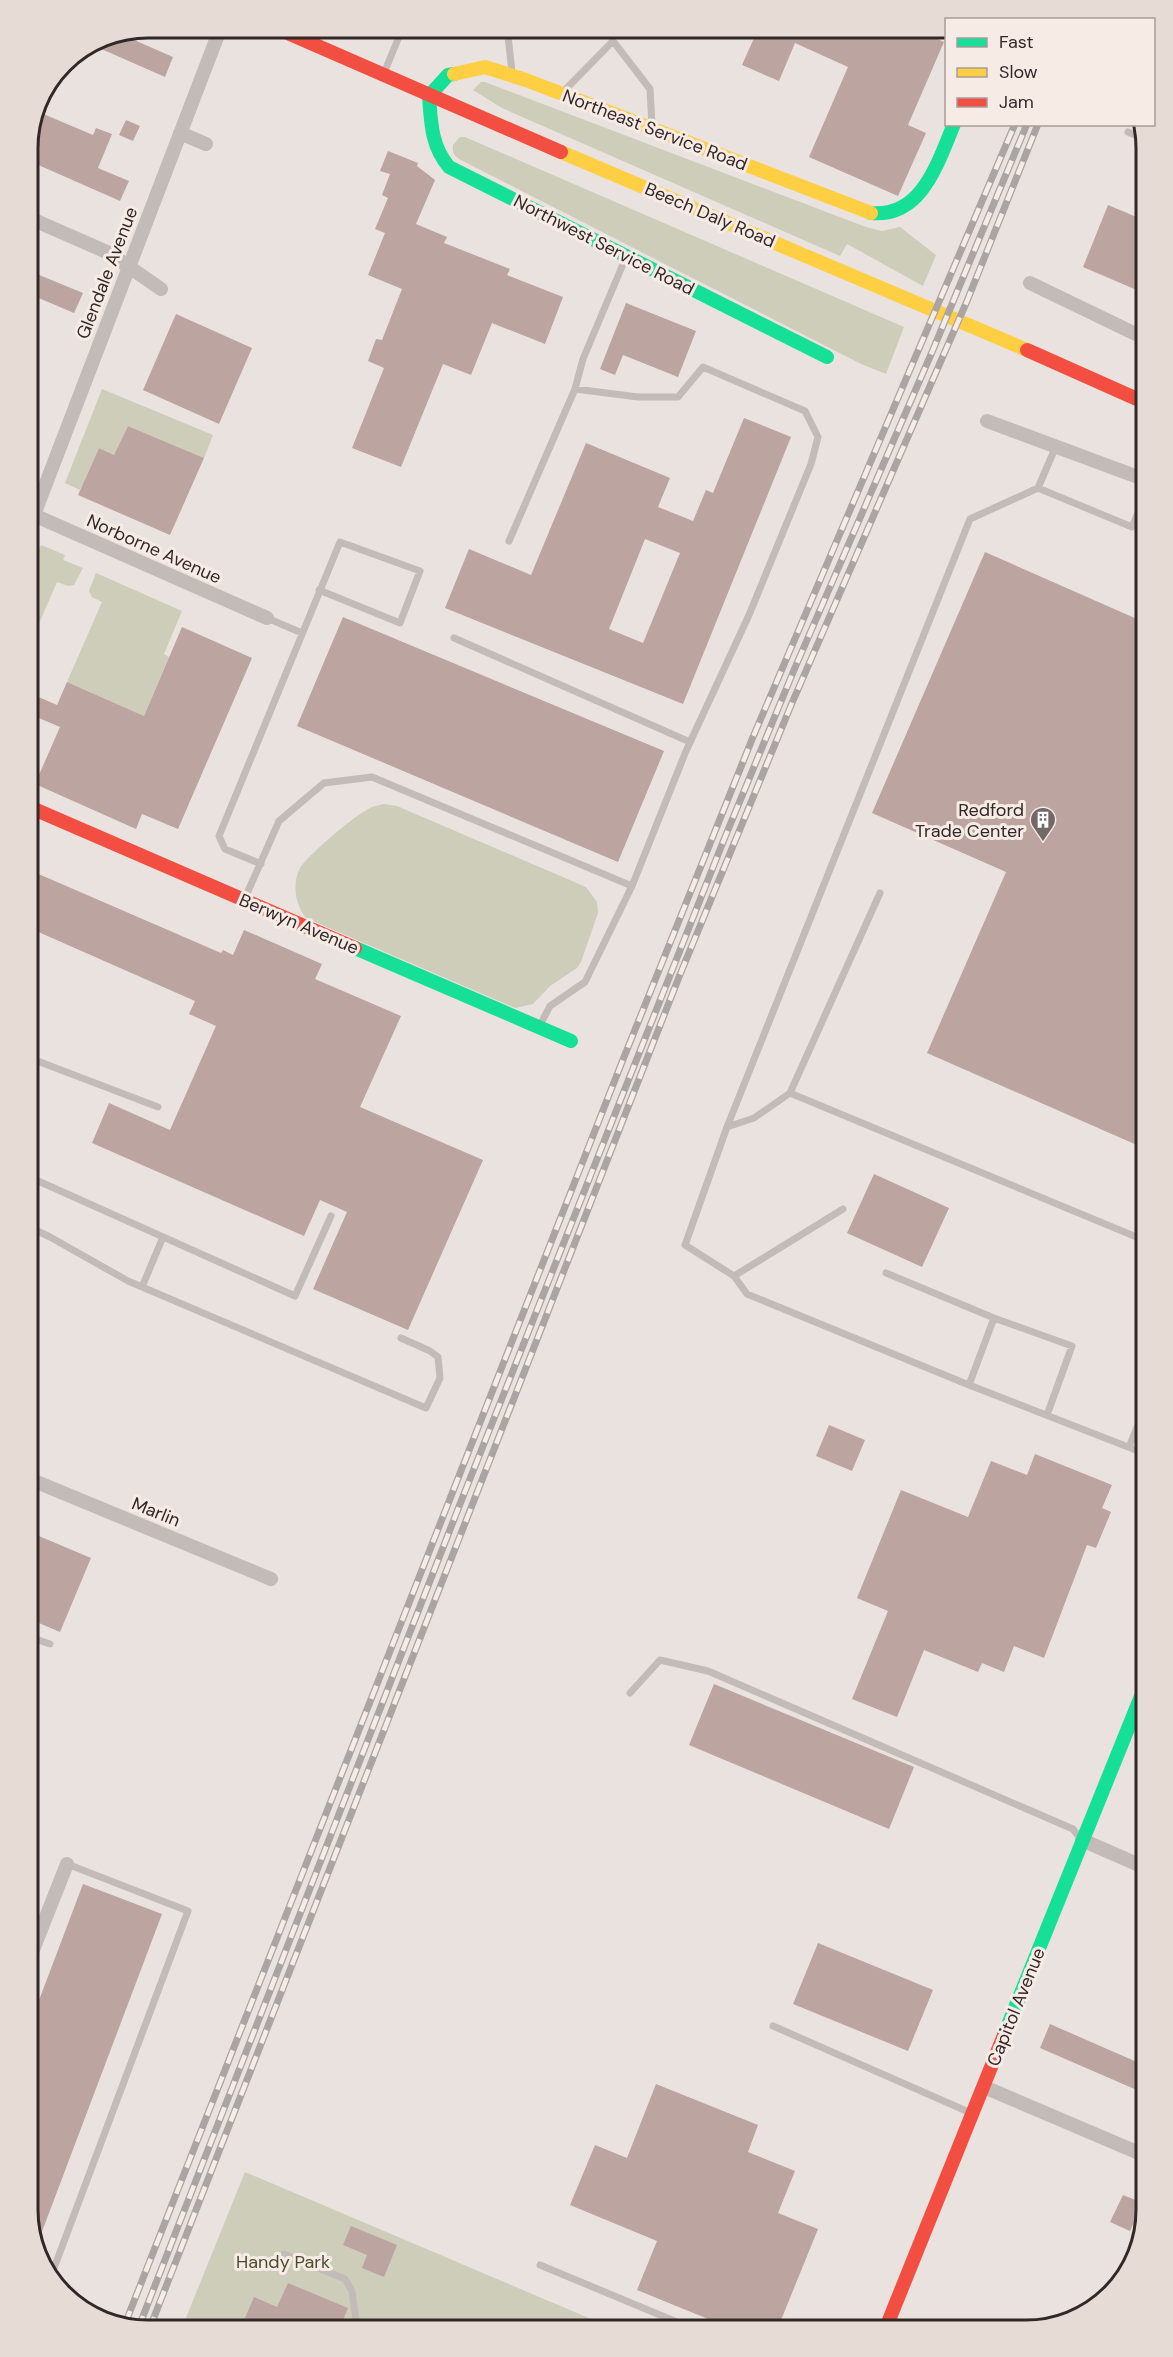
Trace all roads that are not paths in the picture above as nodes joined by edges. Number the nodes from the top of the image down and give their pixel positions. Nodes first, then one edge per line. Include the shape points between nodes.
1 (217, 38) edge
2 (299, 38) edge
3 (399, 38) edge
4 (508, 38) edge
5 (612, 38) edge
6 (613, 41) junction
7 (384, 76) junction
8 (513, 76) junction
9 (561, 94) junction
10 (429, 96) junction
11 (953, 126) edge
12 (653, 129) junction
13 (1128, 132) dead end
14 (180, 133) junction
15 (1135, 135) edge
16 (206, 144) dead end
17 (38, 222) edge
18 (626, 256) junction
19 (129, 267) junction
20 (1030, 283) dead end
21 (161, 289) dead end
22 (1136, 334) edge
23 (827, 357) dead end
24 (575, 389) junction
25 (1136, 399) edge
26 (987, 421) dead end
27 (1056, 446) junction
28 (1136, 476) edge
29 (1038, 488) junction
30 (38, 496) edge
31 (38, 517) edge
32 (1136, 518) edge
33 (509, 541) dead end
34 (319, 590) junction
35 (267, 618) joint
36 (302, 633) junction
37 (454, 638) dead end
38 (690, 742) junction
39 (38, 811) edge
40 (261, 864) junction
41 (632, 886) junction
42 (880, 893) dead end
43 (244, 900) junction
44 (539, 1027) junction
45 (571, 1041) dead end
46 (38, 1061) edge
47 (790, 1093) junction
48 (158, 1107) dead end
49 (728, 1127) junction
50 (38, 1181) edge
51 (843, 1209) dead end
52 (331, 1216) dead end
53 (38, 1232) edge
54 (1136, 1236) edge
55 (163, 1237) junction
56 (886, 1273) dead end
57 (734, 1276) junction
58 (142, 1287) junction
59 (994, 1318) junction
60 (401, 1338) dead end
61 (969, 1385) junction
62 (1047, 1415) junction
63 (1136, 1430) edge
64 (1129, 1447) junction
65 (1136, 1450) edge
66 (38, 1485) edge
67 (271, 1579) dead end
68 (38, 1640) edge
69 (50, 1644) dead end
70 (630, 1693) dead end
71 (1136, 1708) edge
72 (1082, 1840) junction
73 (67, 1864) joint
74 (1136, 1864) edge
75 (38, 1937) edge
76 (773, 2026) dead end
77 (984, 2087) junction
78 (973, 2114) junction
79 (1136, 2152) edge
80 (284, 2254) dead end
81 (540, 2265) dead end
82 (54, 2268) edge
83 (357, 2319) edge
84 (670, 2320) edge
85 (889, 2320) edge

1 - 14 street, Glendale Avenue
2 - 7 street, Beech Daly Road
3 - 7 lane
4 - 8 lane
5 - 6 lane
6 - 9 lane
6 - 12 lane via 650,88
7 - 10 street, Beech Daly Road
8 - 9 street, Northeast Service Road
8 - 10 street, Northeast Service Road via 485,67 448,75
9 - 12 street, Northeast Service Road
10 - 18 street, Northwest Service Road via 434,144 449,167
10 - 25 street, Beech Daly Road
11 - 12 street, Northeast Service Road via 933,173 916,197 888,214 869,213
13 - 15 lane
14 - 16 street
14 - 19 street, Glendale Avenue
17 - 19 street via 109,253
18 - 23 street, Northwest Service Road
18 - 24 lane via 582,358
19 - 21 street
19 - 30 street, Glendale Avenue
20 - 22 street
24 - 33 lane
24 - 38 lane via 638,397 678,397 703,367 806,411 818,437 811,464 748,615
26 - 27 street
27 - 28 street
27 - 29 lane
29 - 32 lane via 1132,527
29 - 49 lane via 970,519
31 - 35 street, Norborne Avenue
34 - 34 lane via 340,542 420,571 400,623
34 - 36 lane
35 - 36 lane
36 - 40 lane via 219,836 225,849
37 - 38 lane
38 - 41 lane
39 - 43 street, Berwyn Avenue
40 - 41 lane via 279,821 324,783 372,777
40 - 43 lane
41 - 44 lane via 585,982 550,1006
42 - 47 lane
43 - 44 street, Berwyn Avenue
44 - 45 street, Berwyn Avenue
46 - 48 lane
47 - 49 lane via 754,1118
47 - 54 lane
49 - 57 lane via 685,1245
50 - 55 lane
51 - 57 lane
52 - 55 lane via 295,1296
53 - 58 lane
55 - 58 lane
56 - 59 lane
57 - 61 lane via 747,1294
58 - 60 lane via 426,1408 440,1378 438,1357
59 - 61 lane
59 - 62 lane via 1071,1346
61 - 62 lane
62 - 64 lane
63 - 64 lane
64 - 65 lane
66 - 67 street, Marlin
68 - 69 lane
70 - 72 lane via 660,1660 708,1671 1073,1829
71 - 72 street, Capitol Avenue
72 - 74 street
72 - 77 street, Capitol Avenue
73 - 75 street
73 - 82 lane via 188,1911
76 - 78 lane
77 - 78 street, Capitol Avenue
77 - 79 street
78 - 85 street, Capitol Avenue
80 - 83 lane via 345,2278 352,2291
81 - 84 lane

